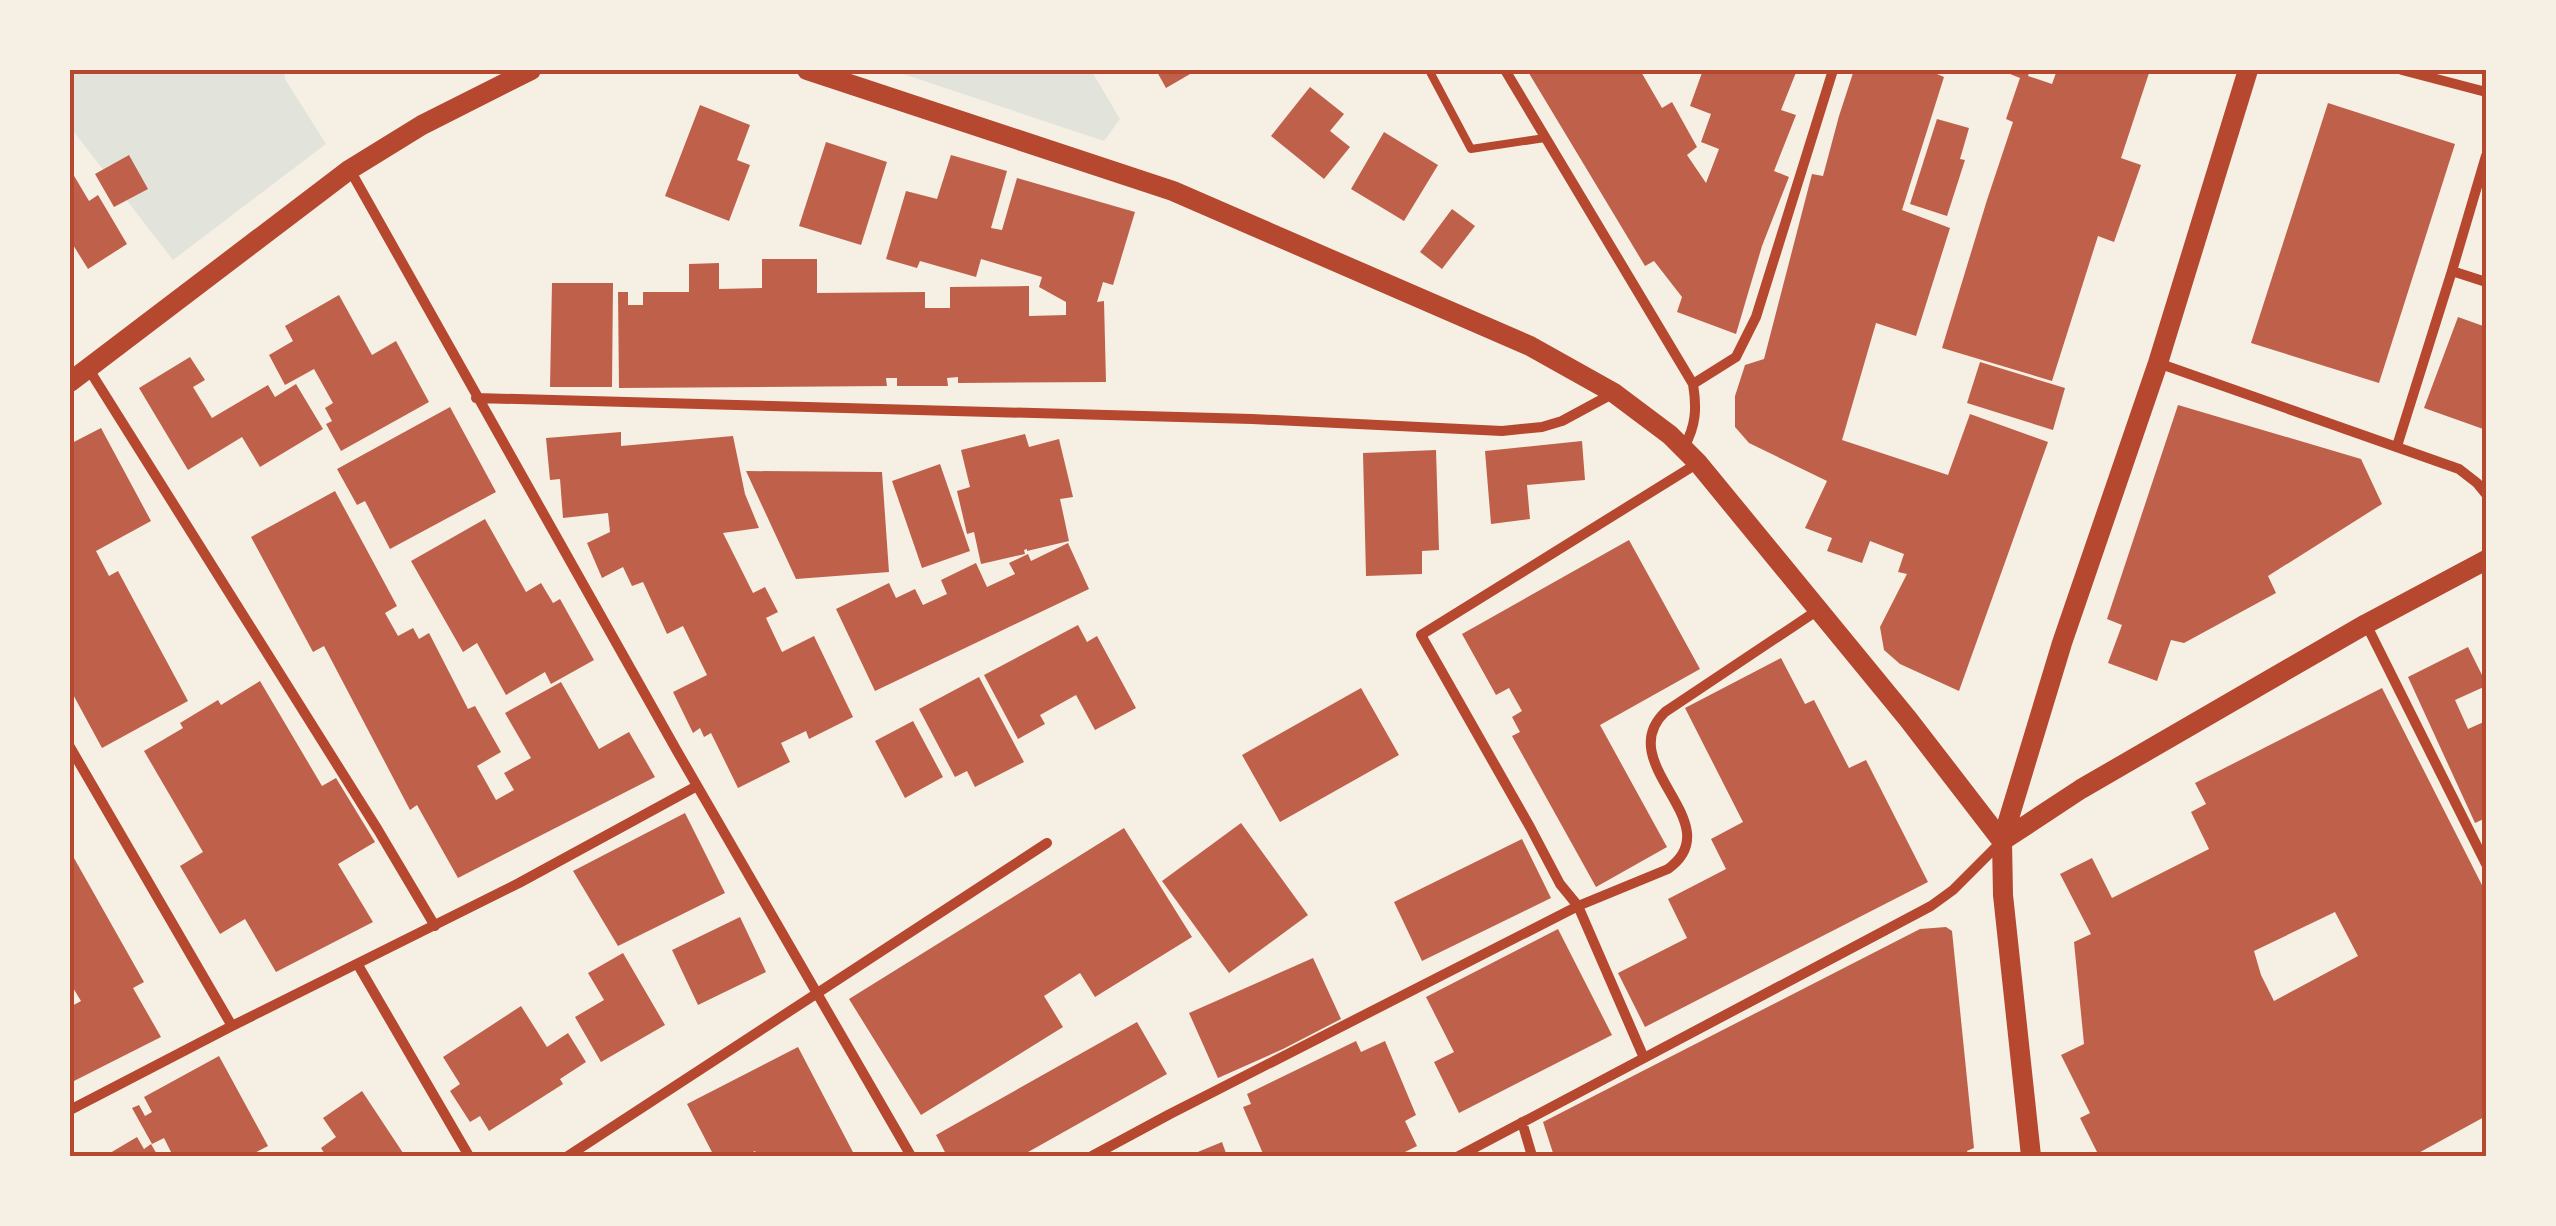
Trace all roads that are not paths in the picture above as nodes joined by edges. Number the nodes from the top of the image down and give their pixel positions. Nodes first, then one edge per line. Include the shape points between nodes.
1 (531, 70) edge
2 (806, 70) edge
3 (1429, 70) edge
4 (1505, 70) edge
5 (1834, 70) edge
6 (2248, 70) edge
7 (2402, 70) edge
8 (2486, 92) edge
9 (1545, 138) junction
10 (2486, 156) edge
11 (350, 170) junction
12 (2452, 272) junction
13 (2486, 282) edge
14 (2158, 364) junction
15 (88, 368) junction
16 (70, 382) edge
17 (1694, 384) junction
18 (1614, 393) junction
19 (476, 398) junction
20 (2398, 446) junction
21 (1691, 455) junction
22 (2486, 494) edge
23 (2486, 560) edge
24 (1818, 610) junction
25 (2366, 624) junction
26 (70, 747) edge
27 (697, 786) junction
28 (2002, 842) junction
29 (1047, 844) dead end
30 (2486, 864) edge
31 (1578, 906) junction
32 (435, 926) junction
33 (358, 965) junction
34 (817, 994) junction
35 (232, 1026) junction
36 (1644, 1058) junction
37 (70, 1110) edge
38 (1522, 1122) junction
39 (469, 1156) edge
40 (568, 1156) edge
41 (911, 1156) edge
42 (1092, 1156) edge
43 (1459, 1156) edge
44 (1532, 1156) edge
45 (2030, 1156) edge

1 - 11 main road
2 - 18 main road via 1186,196 1530,346
3 - 9 lane via 1471,149
4 - 9 street
5 - 17 street via 1756,317 1736,357
6 - 14 main road
7 - 8 street
9 - 17 street
10 - 12 street
11 - 15 main road
11 - 19 street
12 - 13 street
12 - 20 street
14 - 20 street
14 - 28 main road
15 - 16 main road
15 - 32 street
17 - 21 street
18 - 19 street via 1562,421 1502,432
18 - 21 main road
19 - 27 street
20 - 22 street via 2459,469
21 - 24 main road
21 - 31 street via 1420,636
23 - 25 main road
24 - 28 main road
24 - 31 street via 1656,721 1650,733 1653,759 1684,820 1686,848 1668,869
25 - 28 main road
25 - 30 street
26 - 35 street
27 - 32 street
27 - 34 street
28 - 36 street via 1932,906
28 - 45 main road
29 - 34 street
31 - 36 street
31 - 42 street
32 - 33 street
33 - 35 street
33 - 39 street
34 - 40 street
34 - 41 street
35 - 37 street
36 - 38 street
38 - 43 street
38 - 44 street

